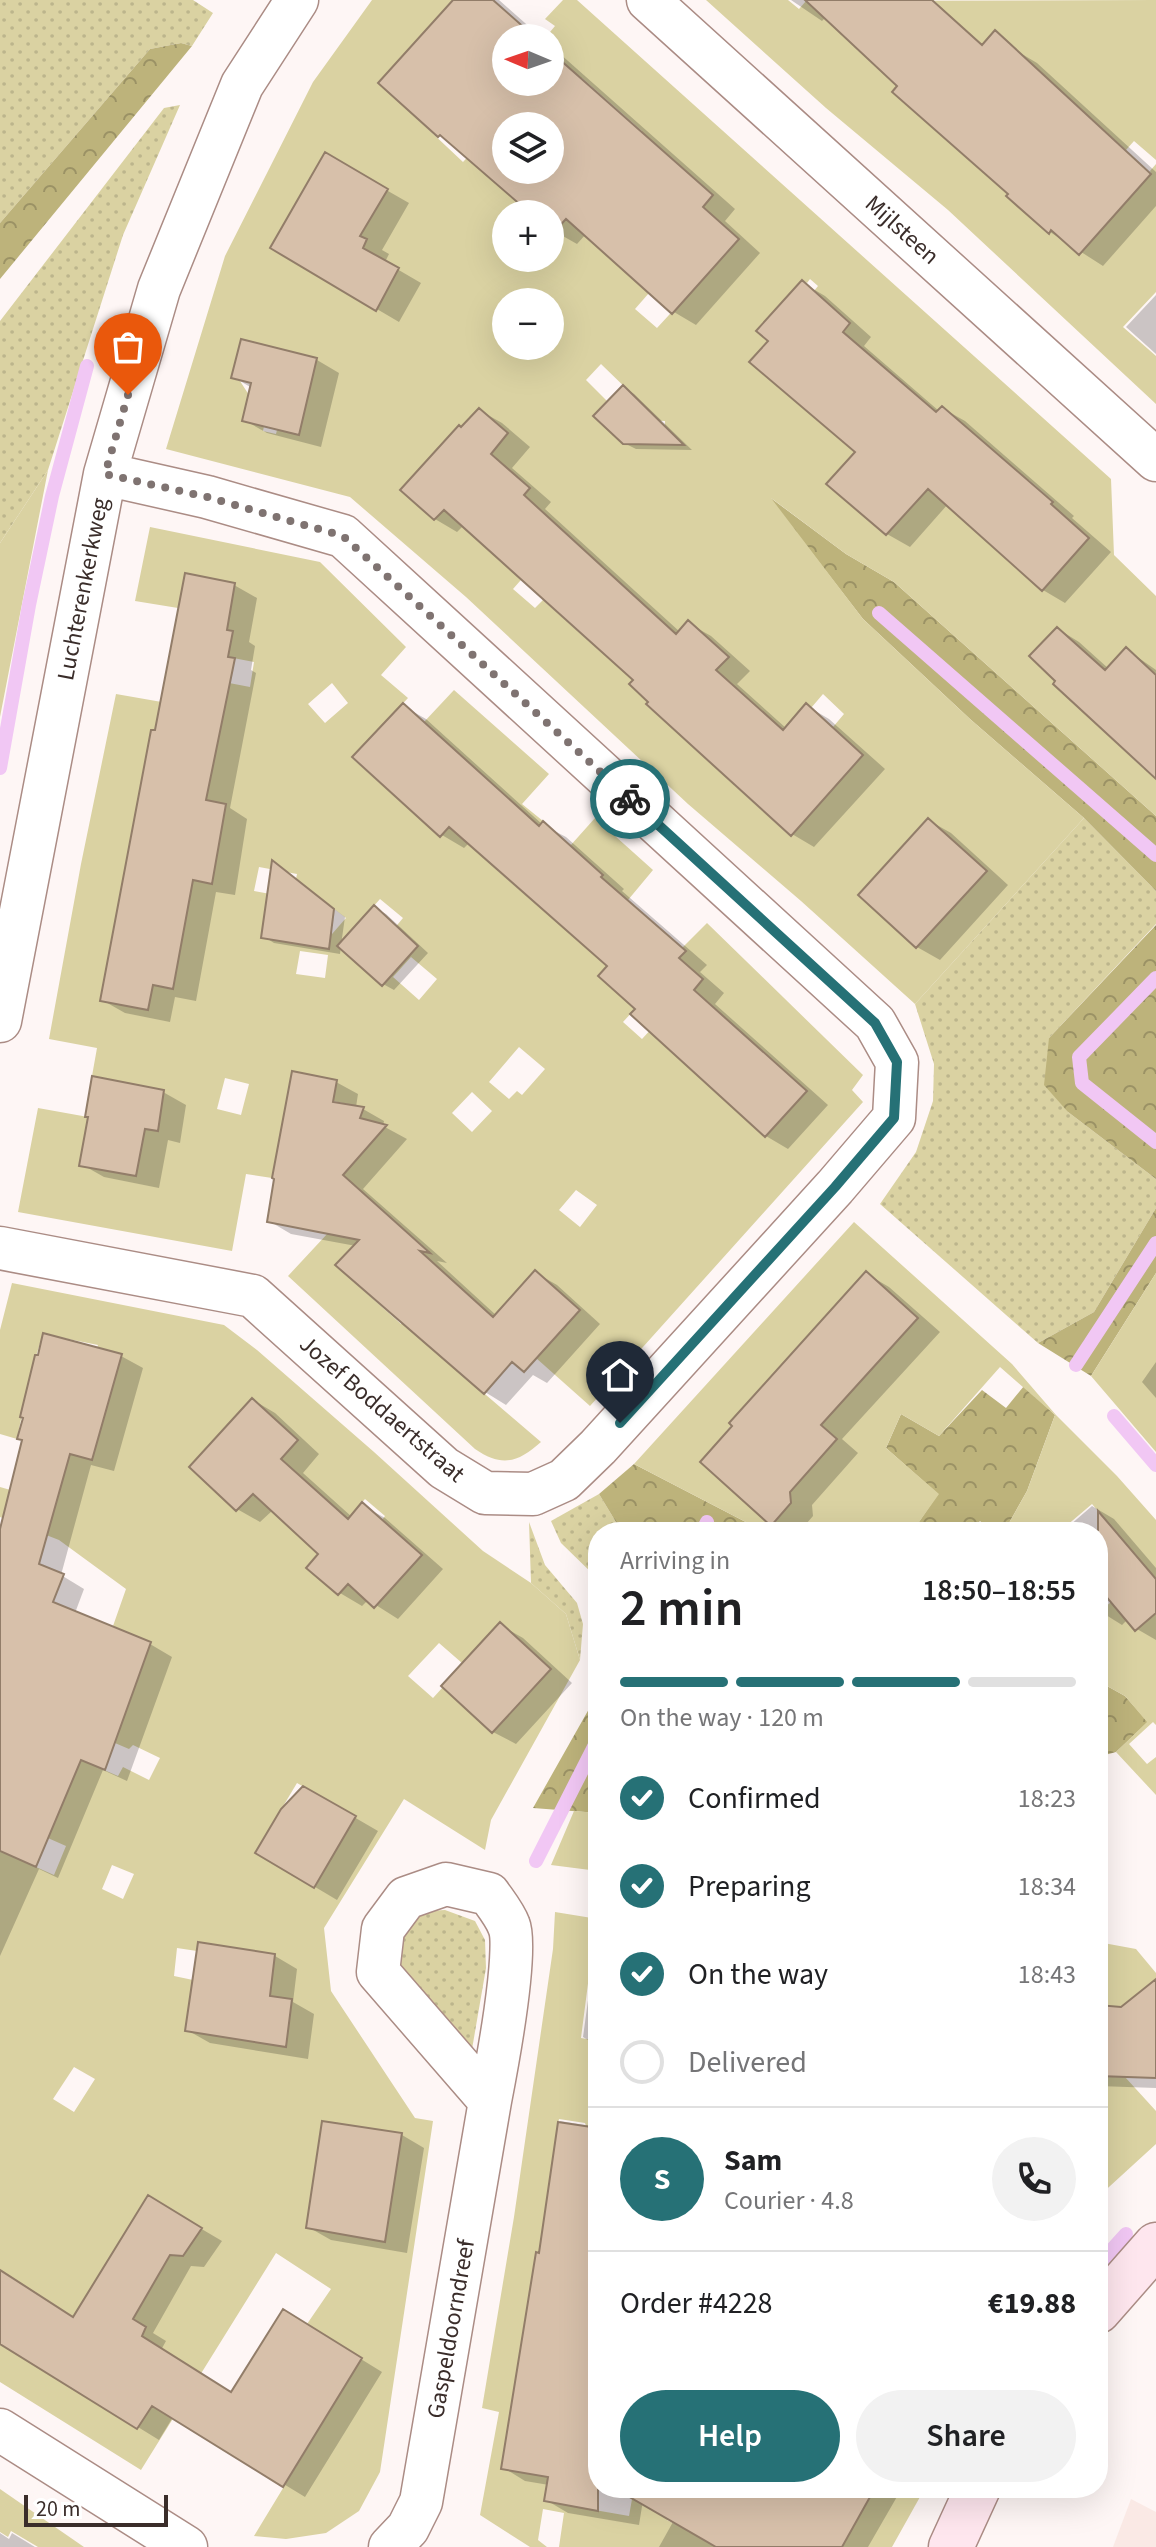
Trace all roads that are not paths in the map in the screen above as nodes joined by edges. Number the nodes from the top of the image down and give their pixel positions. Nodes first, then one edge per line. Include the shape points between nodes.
1 (297, 0) edge
2 (648, 0) edge
3 (1156, 460) edge
4 (105, 474) junction
5 (0, 1021) edge
6 (0, 1248) edge
7 (490, 2101) junction
8 (1156, 2245) edge
9 (1108, 2300) edge
10 (0, 2430) edge
11 (973, 2498) edge
12 (186, 2547) edge
13 (390, 2547) edge
14 (951, 2547) edge

1 - 4 street, Luchterenkerkweg via 242,85 159,289
2 - 3 street, Mijlsteen
4 - 5 street, Luchterenkerkweg
4 - 6 street, Jozef Boddaertstraat via 343,536 875,1023 897,1062 894,1118 598,1447 564,1480 533,1494 485,1493 444,1468 253,1296
7 - 7 street, Gaspeldoorndreef via 511,1929 489,1894 446,1884 406,1898 383,1929 378,1972
7 - 13 street, Gaspeldoorndreef via 421,2502 408,2528
8 - 9 main road
10 - 12 street
11 - 14 main road

